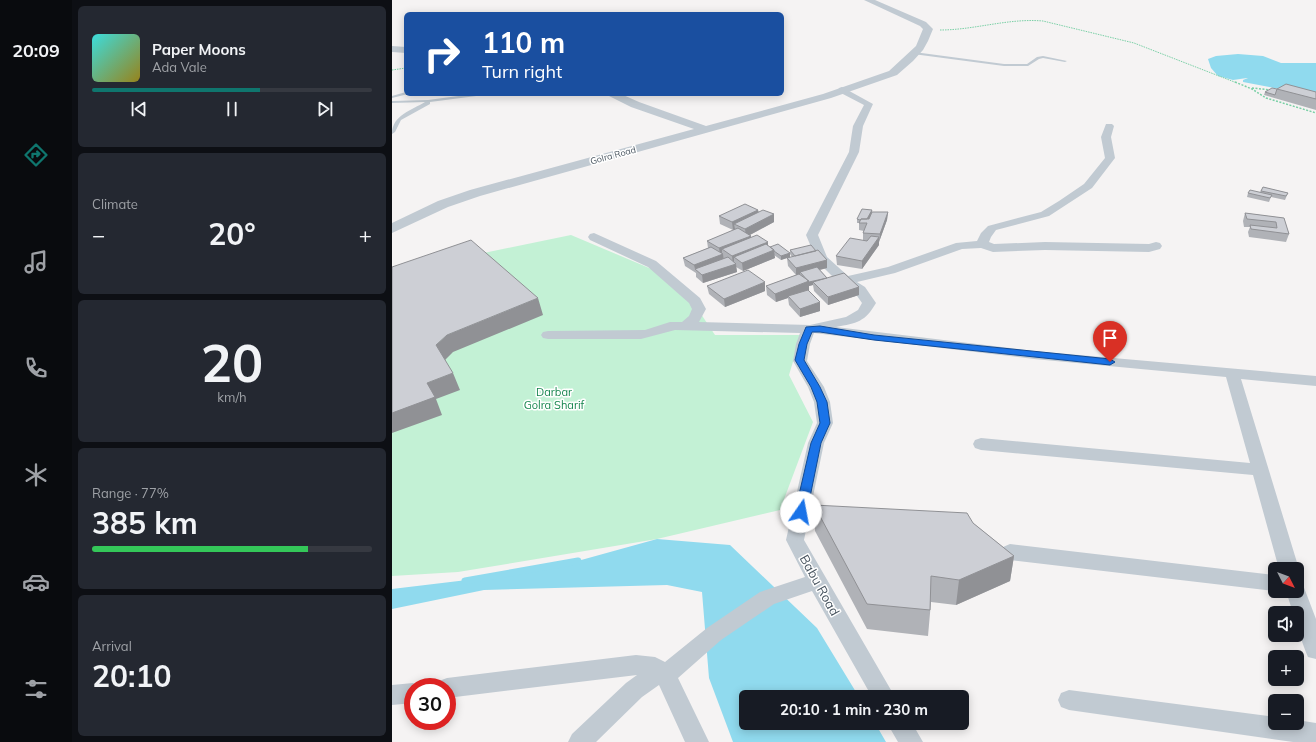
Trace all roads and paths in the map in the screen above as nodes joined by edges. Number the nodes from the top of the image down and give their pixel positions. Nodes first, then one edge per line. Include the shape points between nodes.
1 (868, 0) edge
2 (928, 30) junction
3 (392, 49) edge
4 (404, 50) edge
5 (914, 53) junction
6 (1065, 61) dead end
7 (404, 68) edge
8 (392, 70) edge
9 (1249, 88) junction
10 (840, 91) junction
11 (1273, 91) edge
12 (404, 94) edge
13 (436, 96) edge
14 (469, 96) edge
15 (617, 96) edge
16 (392, 97) edge
17 (430, 101) junction
18 (392, 102) edge
19 (1316, 113) edge
20 (1109, 126) dead end
21 (701, 128) junction
22 (392, 132) edge
23 (392, 221) edge
24 (392, 229) edge
25 (594, 237) dead end
26 (982, 244) junction
27 (1156, 246) dead end
28 (846, 280) junction
29 (683, 326) junction
30 (809, 329) junction
31 (548, 335) dead end
32 (1232, 373) junction
33 (1316, 381) edge
34 (981, 444) dead end
35 (1260, 470) junction
36 (1010, 552) edge
37 (1287, 562) edge
38 (817, 580) junction
39 (1268, 581) edge
40 (1298, 598) edge
41 (1316, 650) edge
42 (663, 673) junction
43 (456, 687) edge
44 (880, 690) edge
45 (404, 694) edge
46 (392, 696) edge
47 (1069, 700) dead end
48 (904, 730) edge
49 (1316, 734) edge
50 (580, 742) edge
51 (697, 742) edge
52 (911, 742) edge

1 - 2 street via 923,24
2 - 5 street, Golra Road via 928,35
2 - 9 path via 955,30 986,24 1043,21 1134,43
3 - 4 street
5 - 6 lane via 1009,65 1028,65 1040,57
5 - 10 street, Golra Road via 893,73
7 - 8 path
9 - 11 path
9 - 19 path via 1266,98
10 - 21 street, Golra Road
10 - 28 street via 869,104 858,126 854,152 812,235 821,258
12 - 16 lane
13 - 17 lane
14 - 17 lane
15 - 21 street
17 - 18 lane
17 - 22 lane via 399,119
20 - 26 street via 1106,137 1110,158 1088,186 1045,214 992,228
21 - 23 street, Golra Road via 488,183 438,199
21 - 24 street, Golra Road via 475,193 443,204
25 - 29 street via 652,264 695,301 699,309 697,315 694,320
26 - 27 street via 993,248
26 - 28 street via 960,246 891,270
28 - 30 street via 860,290 869,302 863,313 850,320
29 - 30 street
29 - 31 street via 666,326 641,335
30 - 32 street via 1034,355
30 - 38 street, Babu Road via 800,360 822,402 825,423 816,443 795,540
32 - 33 street
32 - 35 street
34 - 35 street
35 - 37 street
36 - 39 street
38 - 42 street via 767,598
38 - 44 street, Babu Road
40 - 41 street
42 - 43 street via 655,667 636,665
42 - 50 street via 634,690
42 - 51 street
45 - 46 street
47 - 49 street
48 - 52 street

